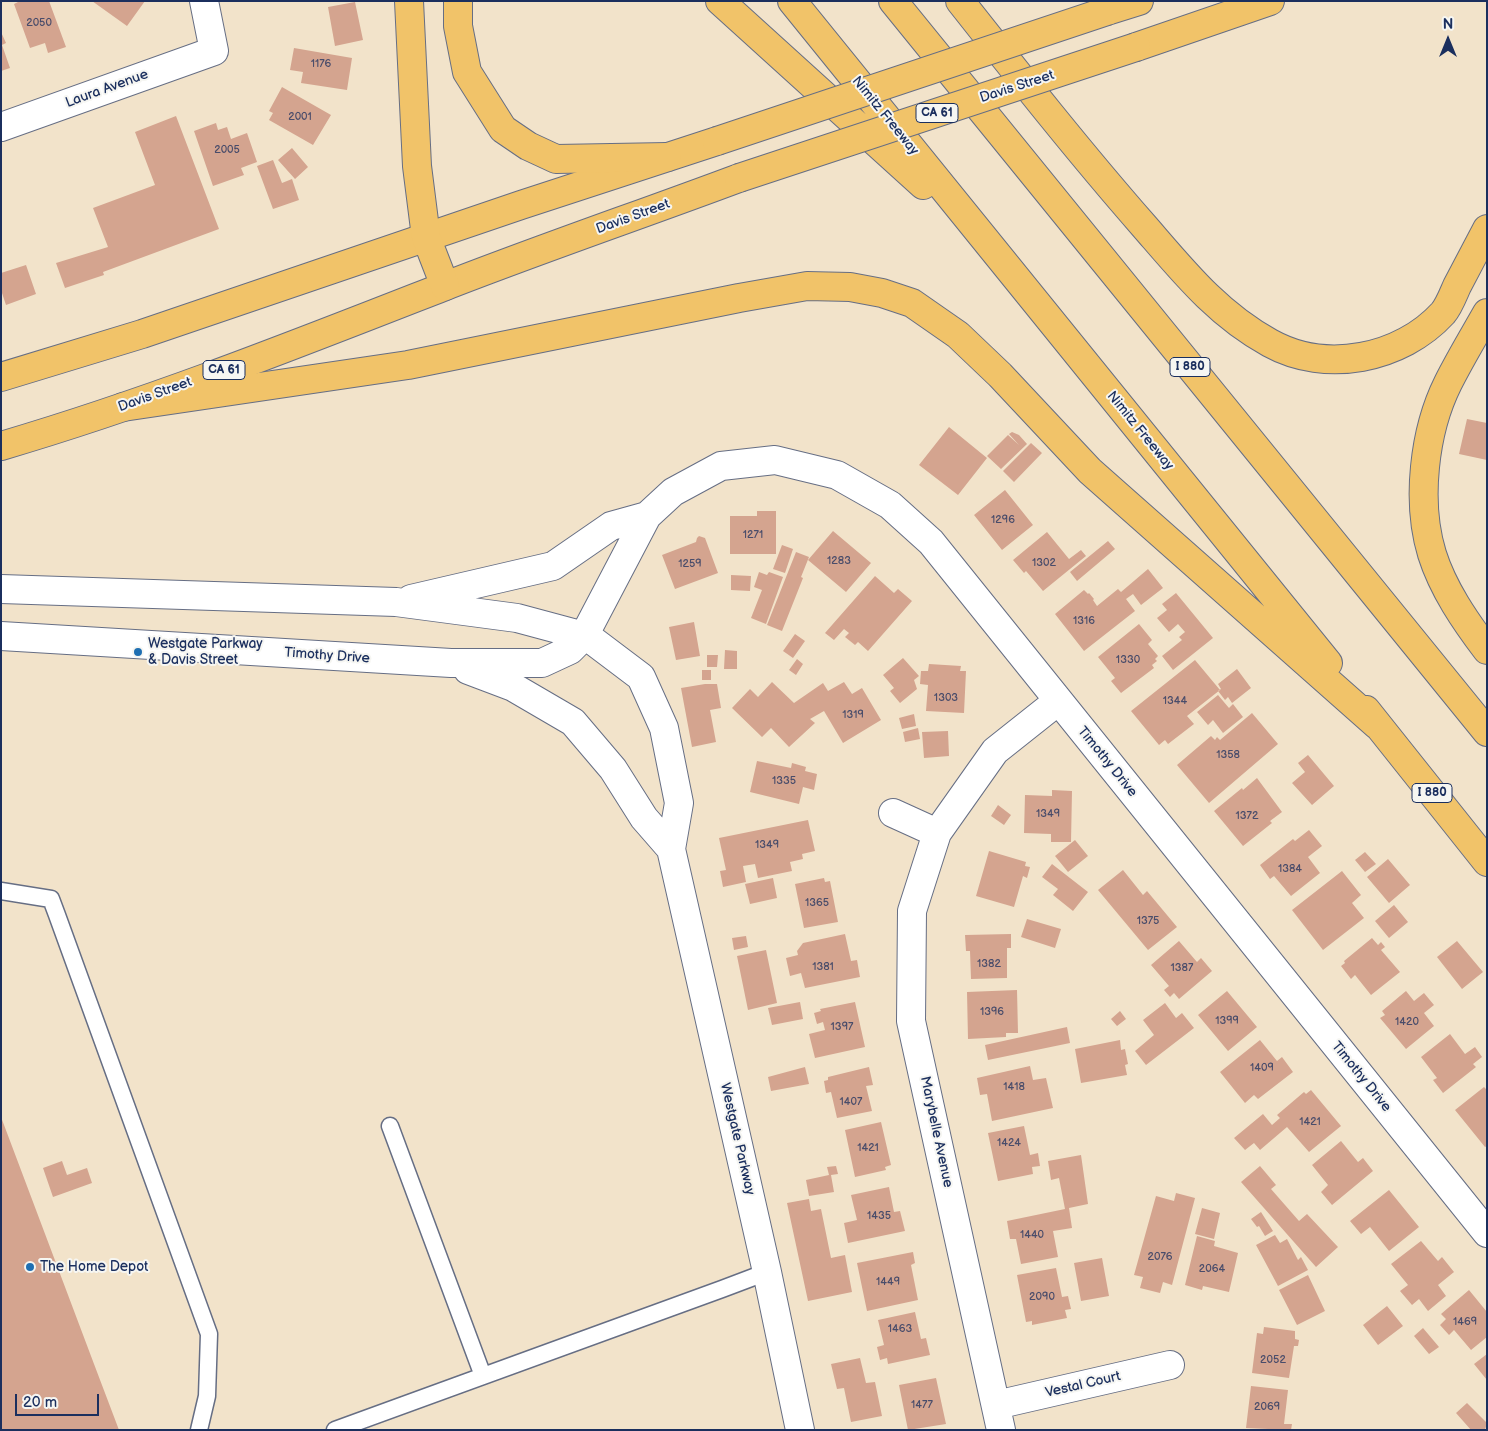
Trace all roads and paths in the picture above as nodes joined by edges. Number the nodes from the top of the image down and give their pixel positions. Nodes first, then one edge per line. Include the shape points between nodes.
1 (204, 1) edge
2 (409, 1) edge
3 (458, 1) edge
4 (720, 1) edge
5 (792, 1) edge
6 (893, 1) edge
7 (960, 1) edge
8 (1139, 1) edge
9 (1270, 1) edge
10 (1, 127) edge
11 (667, 157) junction
12 (1487, 229) edge
13 (426, 237) junction
14 (987, 243) junction
15 (445, 286) junction
16 (1487, 313) edge
17 (1, 377) edge
18 (123, 407) junction
19 (1, 446) edge
20 (647, 516) junction
21 (1, 589) edge
22 (396, 602) junction
23 (1, 636) edge
24 (584, 636) junction
25 (1487, 650) edge
26 (451, 663) junction
27 (1058, 701) junction
28 (1377, 725) junction
29 (1487, 732) edge
30 (893, 814) dead end
31 (937, 833) junction
32 (671, 849) junction
33 (1487, 862) edge
34 (1, 892) edge
35 (390, 1126) dead end
36 (1487, 1233) edge
37 (767, 1272) junction
38 (1170, 1365) dead end
39 (482, 1376) junction
40 (999, 1417) edge
41 (199, 1430) edge
42 (335, 1430) edge
43 (800, 1430) edge

1 - 10 street, Laura Avenue via 214,51
2 - 13 main road via 417,166
3 - 11 main road via 458,26 467,72 503,129 556,159
4 - 14 main road
5 - 14 main road, Nimitz Freeway / I 880
6 - 29 main road, I 880
7 - 12 main road via 1106,183 1194,284 1220,309 1272,344 1300,356 1329,360 1361,358 1394,348 1423,331 1445,311
8 - 11 main road, bridge
9 - 15 main road, Davis Street / CA 61, bridge via 739,178
11 - 13 main road
13 - 15 main road
13 - 17 main road via 142,334
14 - 28 main road, Nimitz Freeway / I 880
15 - 18 main road, Davis Street / CA 61
16 - 25 main road via 1448,383 1436,412 1424,470 1424,499 1432,554 1445,585
18 - 19 main road, Davis Street / CA 61
18 - 28 main road via 408,365 807,286 882,292 912,303 958,335 1090,471
20 - 22 street, Timothy Drive via 611,526 553,566
20 - 24 street, Timothy Drive
20 - 27 street, Timothy Drive via 673,492 721,466 775,460 837,475 890,505 930,542
21 - 22 street, Timothy Drive
22 - 24 street, Timothy Drive via 517,618
23 - 26 street, Timothy Drive
24 - 26 street, Timothy Drive via 570,650 542,663
24 - 32 street, Westgate Parkway via 641,677 664,728 679,803
26 - 32 street, Westgate Parkway via 513,687 573,722 613,768 644,818
27 - 31 street, Marybelle Avenue via 995,751
27 - 36 street, Timothy Drive
28 - 33 main road, Nimitz Freeway / I 880
30 - 31 street
31 - 40 street, Marybelle Avenue via 912,911 911,1021
32 - 37 street, Westgate Parkway
34 - 41 lane via 51,899 209,1334 206,1396
35 - 39 lane
37 - 39 lane
37 - 43 street, Westgate Parkway
38 - 40 street, Vestal Court
39 - 42 lane

